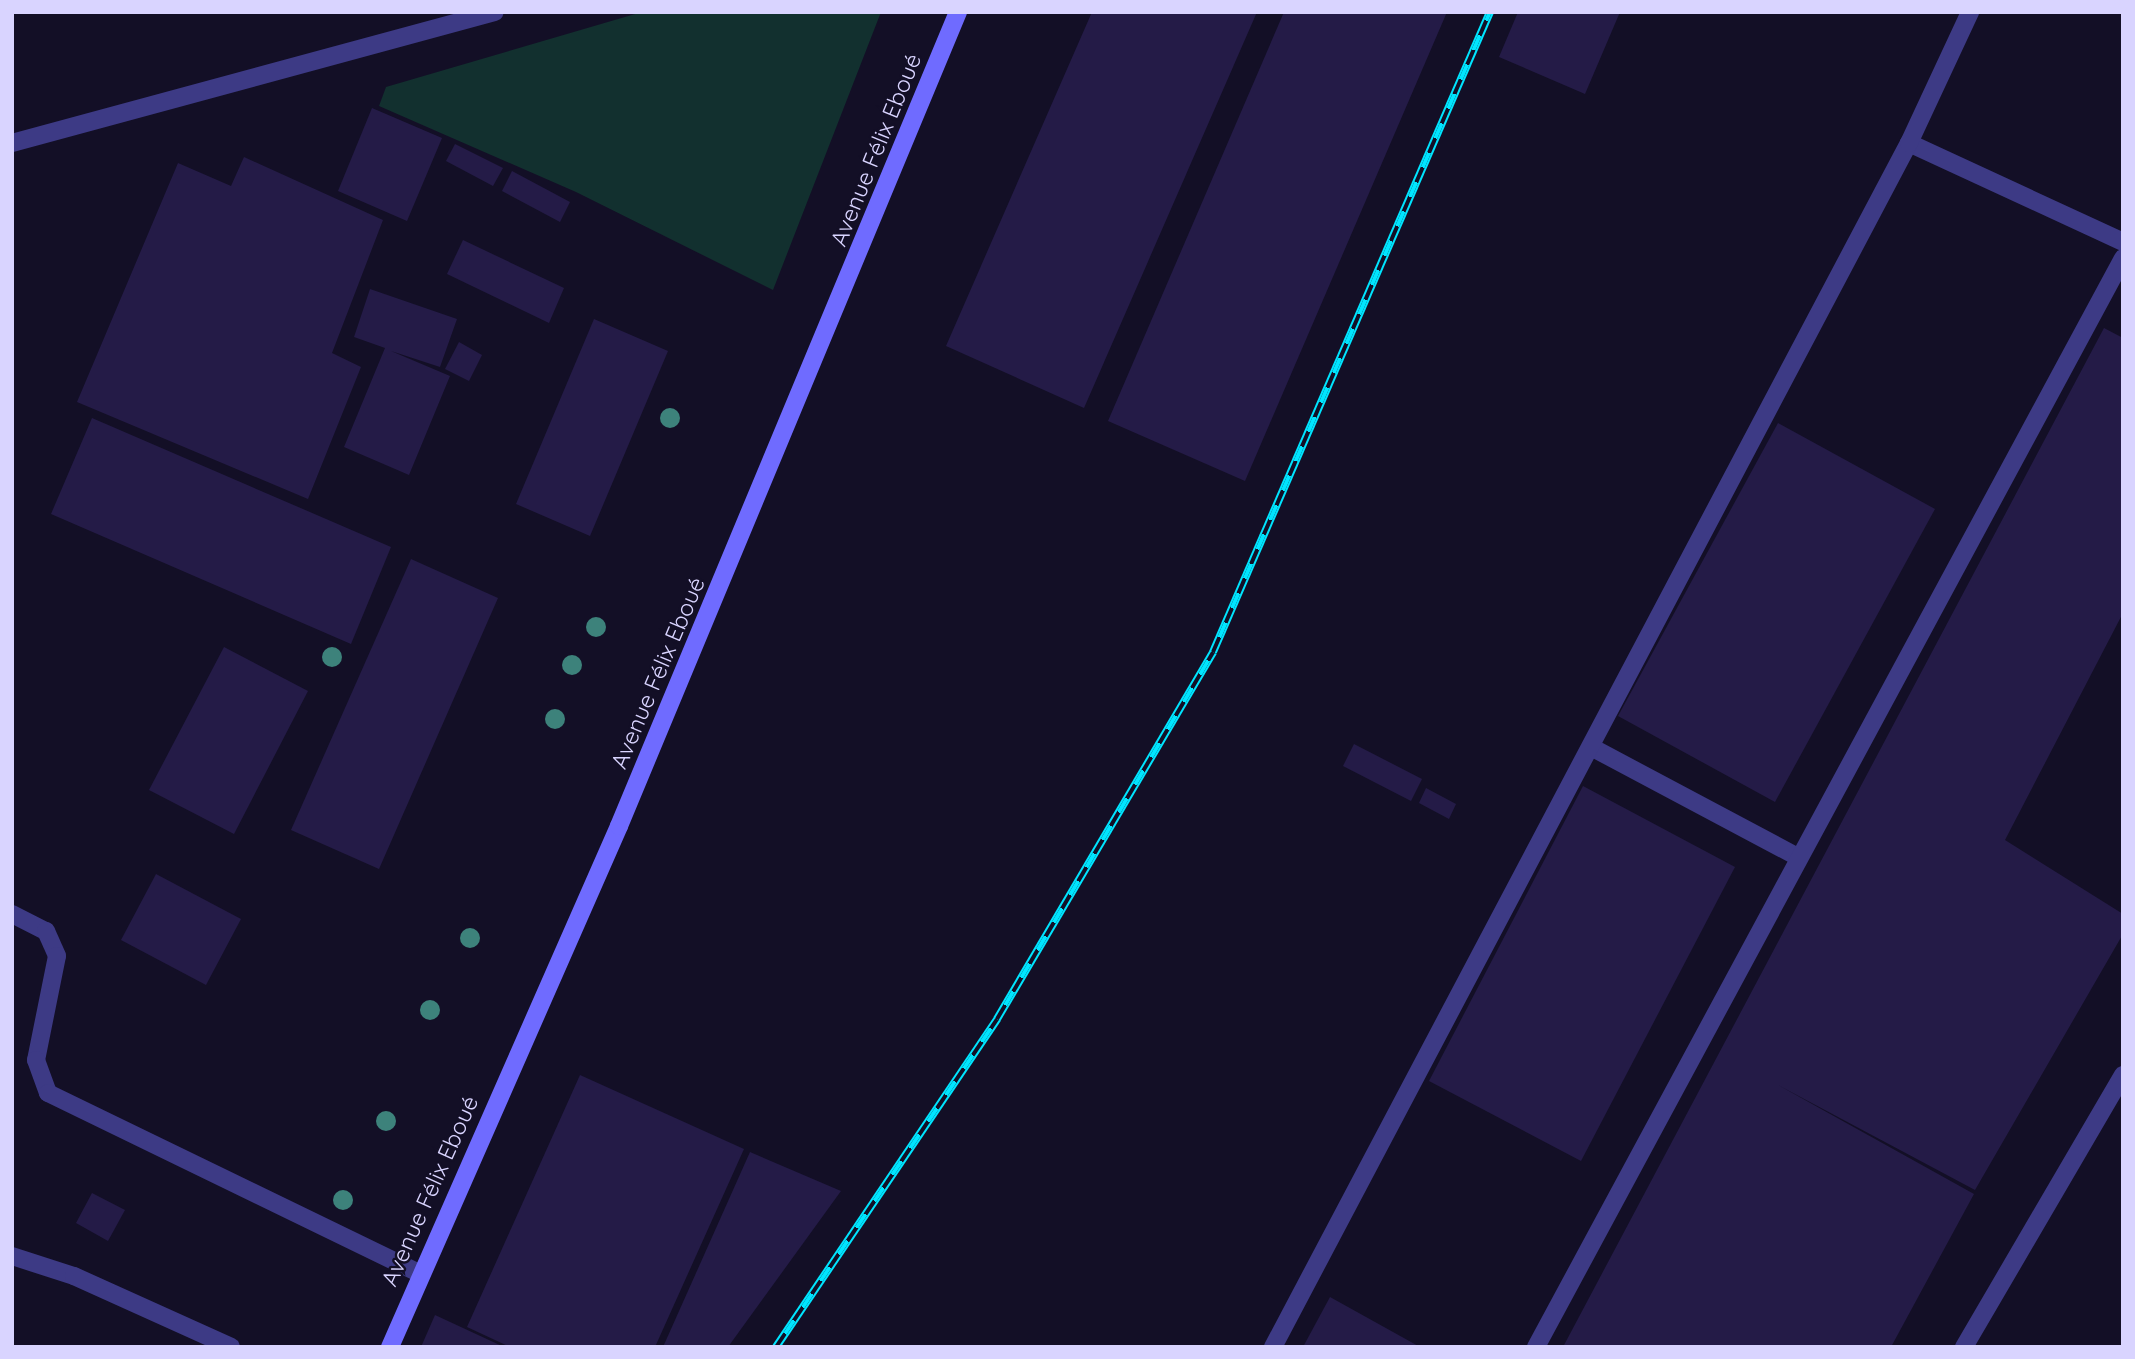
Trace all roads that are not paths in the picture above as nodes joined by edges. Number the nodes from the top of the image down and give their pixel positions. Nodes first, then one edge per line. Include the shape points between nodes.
1 (495, 12) edge
2 (958, 12) edge
3 (1969, 12) edge
4 (1909, 143) junction
5 (12, 144) edge
6 (2123, 242) edge
7 (2123, 258) edge
8 (1591, 747) junction
9 (1798, 856) junction
10 (12, 914) edge
11 (2123, 1075) edge
12 (12, 1256) edge
13 (419, 1273) junction
14 (231, 1347) edge
15 (390, 1347) edge
16 (1273, 1347) edge
17 (1536, 1347) edge
18 (1964, 1347) edge

1 - 5 lane
2 - 13 street, Avenue Félix Eboué via 619,826
3 - 4 lane
4 - 6 lane
4 - 8 lane
7 - 9 lane
8 - 9 lane
8 - 16 lane
9 - 17 lane
10 - 13 lane via 46,931 57,956 36,1060 48,1093
11 - 18 lane
12 - 14 lane via 74,1276
13 - 15 street, Avenue Félix Eboué

